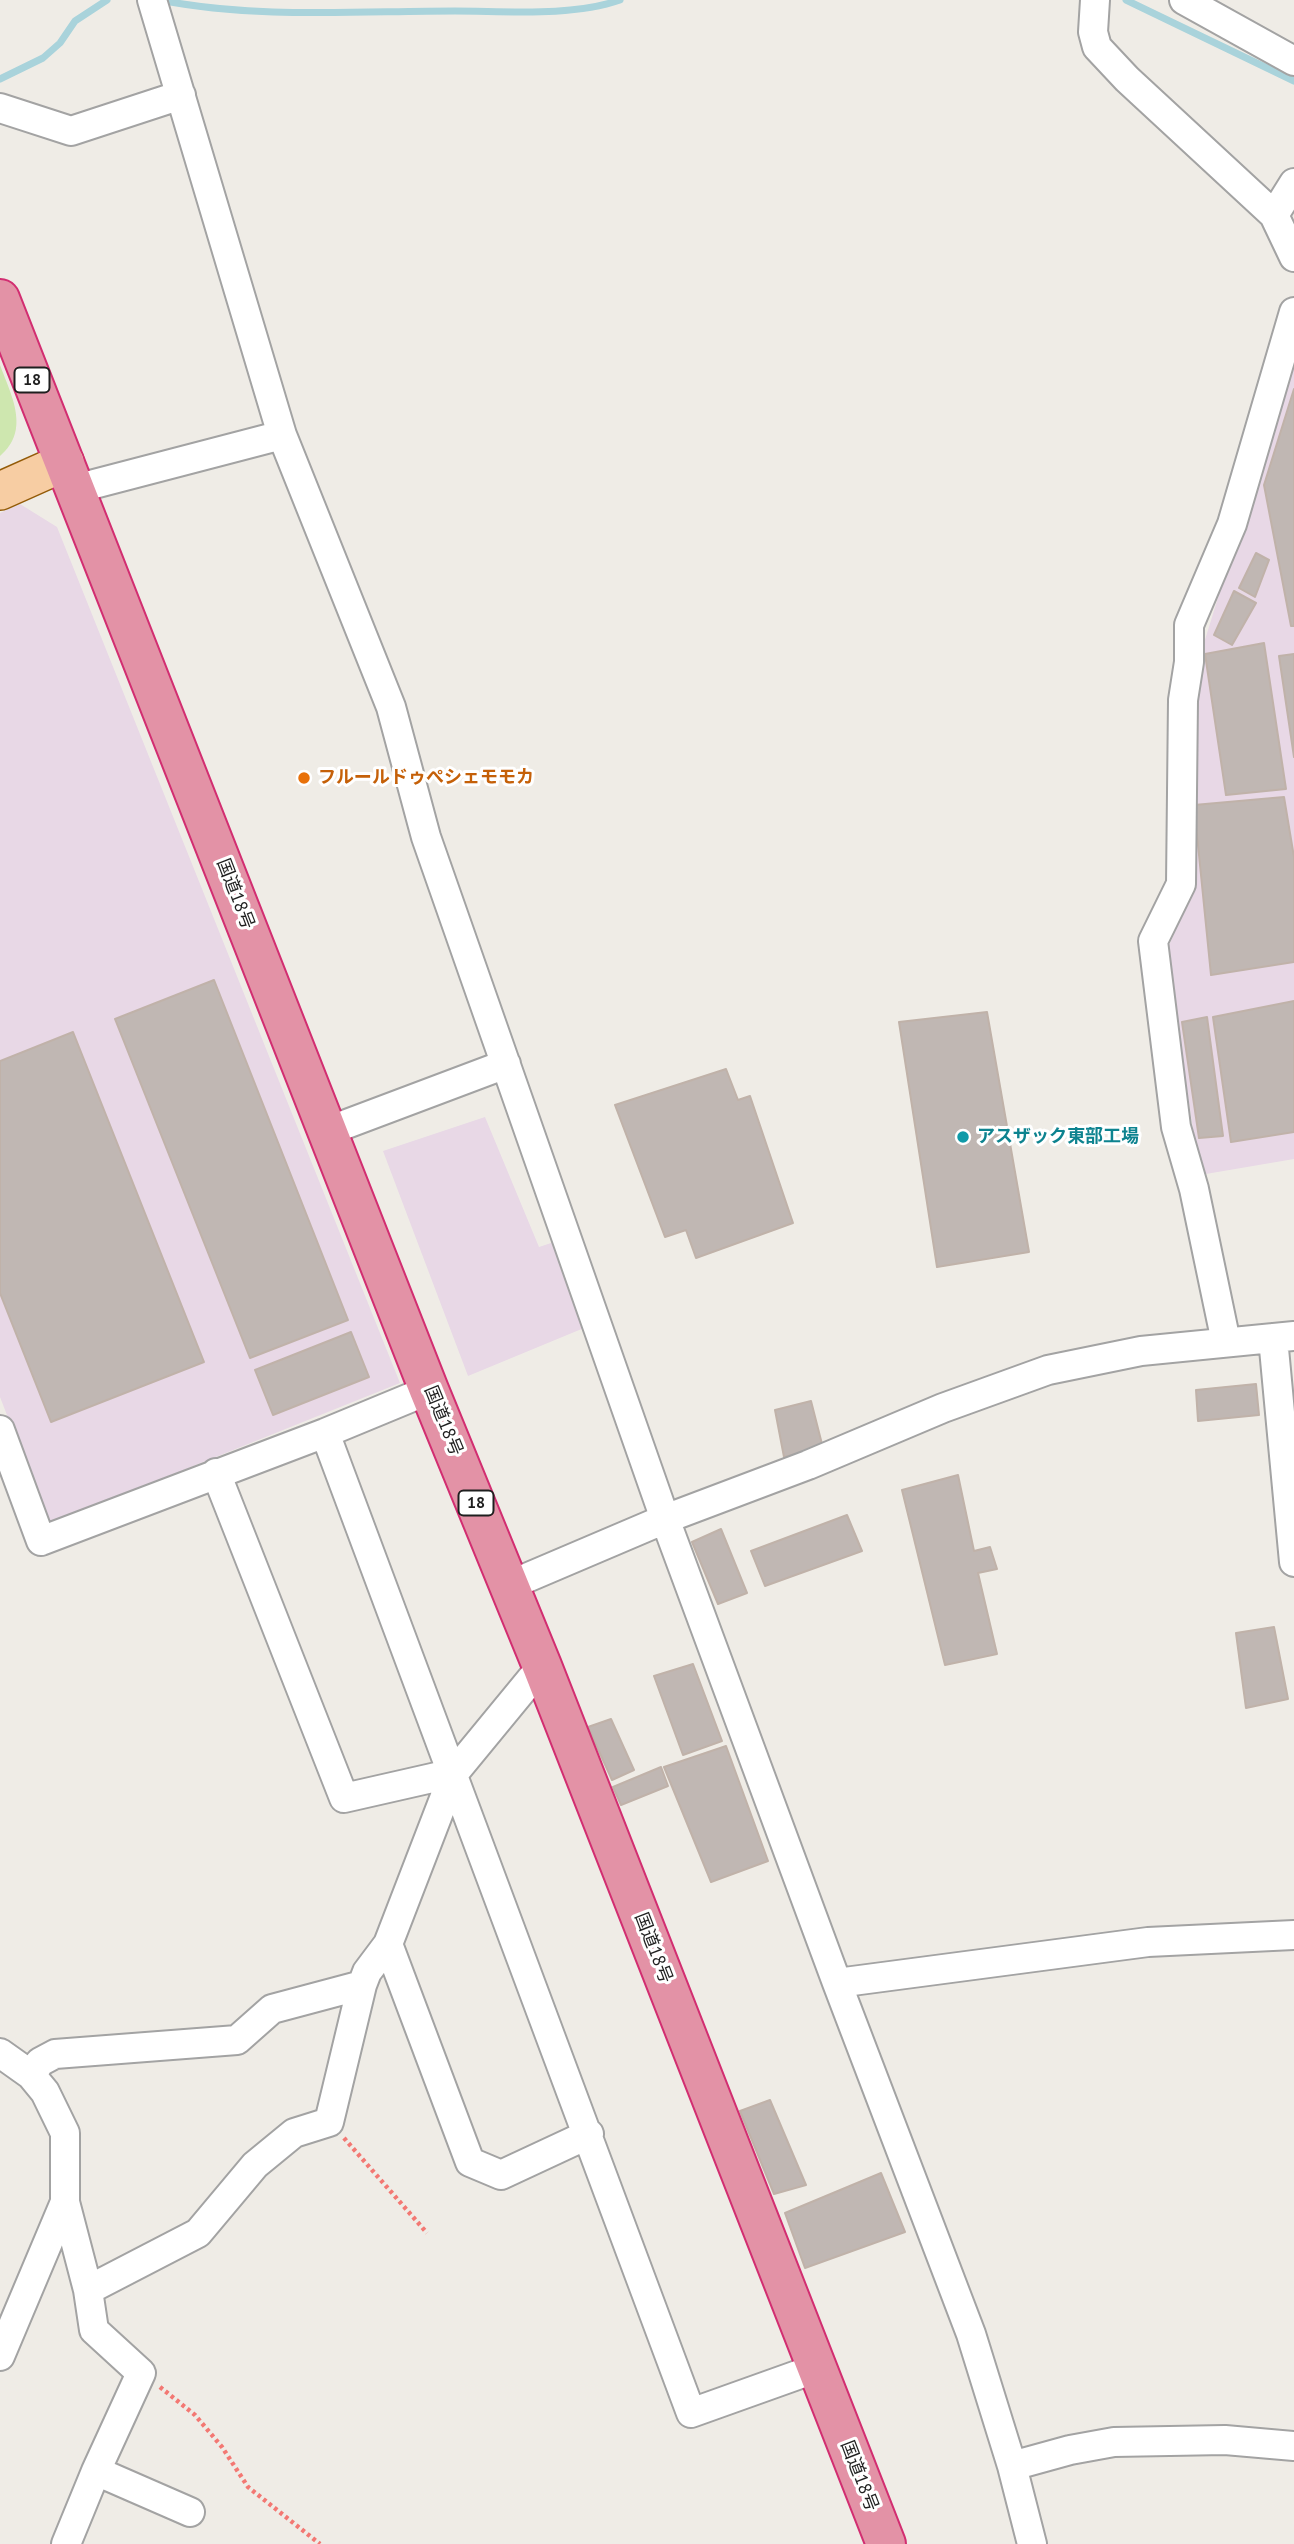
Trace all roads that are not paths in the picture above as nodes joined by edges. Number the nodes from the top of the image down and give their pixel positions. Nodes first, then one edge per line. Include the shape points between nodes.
1 (152, 0) edge
2 (1095, 0) edge
3 (1184, 0) edge
4 (1294, 61) edge
5 (181, 95) junction
6 (0, 108) edge
7 (1294, 183) edge
8 (1274, 215) junction
9 (1294, 257) edge
10 (0, 299) edge
11 (1294, 312) edge
12 (282, 435) junction
13 (70, 475) junction
14 (0, 491) edge
15 (506, 1064) junction
16 (328, 1130) junction
17 (1284, 1337) edge
18 (1226, 1342) junction
19 (429, 1390) junction
20 (0, 1430) edge
21 (324, 1433) junction
22 (216, 1473) junction
23 (666, 1519) junction
24 (1294, 1562) edge
25 (510, 1585) junction
26 (542, 1666) junction
27 (454, 1773) junction
28 (1294, 1934) edge
29 (388, 1944) junction
30 (838, 1983) junction
31 (362, 1985) junction
32 (0, 2053) edge
33 (32, 2075) junction
34 (589, 2134) junction
35 (65, 2202) junction
36 (88, 2290) junction
37 (0, 2356) edge
38 (817, 2368) junction
39 (1294, 2445) edge
40 (1012, 2466) junction
41 (96, 2471) junction
42 (190, 2512) dead end
43 (66, 2544) edge
44 (886, 2544) edge
45 (1032, 2544) edge

1 - 5 street
2 - 8 street via 1097,47
3 - 4 street
5 - 6 street via 71,131
5 - 12 street
7 - 8 street
8 - 9 street
10 - 13 highway, 国道18号 / 18
11 - 18 street via 1232,524 1189,625 1183,700 1181,884 1153,941 1176,1127
12 - 13 street
12 - 15 street via 391,707 426,837
13 - 14 main road
13 - 16 highway, 国道18号 / 18
15 - 16 street
15 - 23 street
16 - 19 highway, 国道18号 / 18
17 - 18 street
17 - 24 street
18 - 23 street via 1141,1351 1048,1370
19 - 21 street
19 - 25 highway, 国道18号 / 18
20 - 22 street via 41,1541
21 - 22 street
21 - 27 street
22 - 27 street via 344,1798
23 - 25 street
23 - 30 street
25 - 26 highway, 国道18号 / 18
26 - 27 street
26 - 38 highway, 国道18号 / 18
27 - 29 street
27 - 34 street
28 - 30 street via 1148,1942
29 - 31 street
29 - 34 street via 470,2162 501,2175
30 - 40 street via 971,2334
31 - 33 street via 272,2008 237,2040 55,2054 40,2062
31 - 36 street via 329,2123 294,2133 284,2141 256,2165 198,2233
32 - 33 street
33 - 35 street via 65,2133
34 - 38 street via 691,2413
35 - 36 street
35 - 37 street
36 - 41 street via 94,2330 141,2373
38 - 44 highway, 国道18号 / 18
39 - 40 street via 1225,2440 1114,2442
40 - 45 street
41 - 42 street
41 - 43 street

